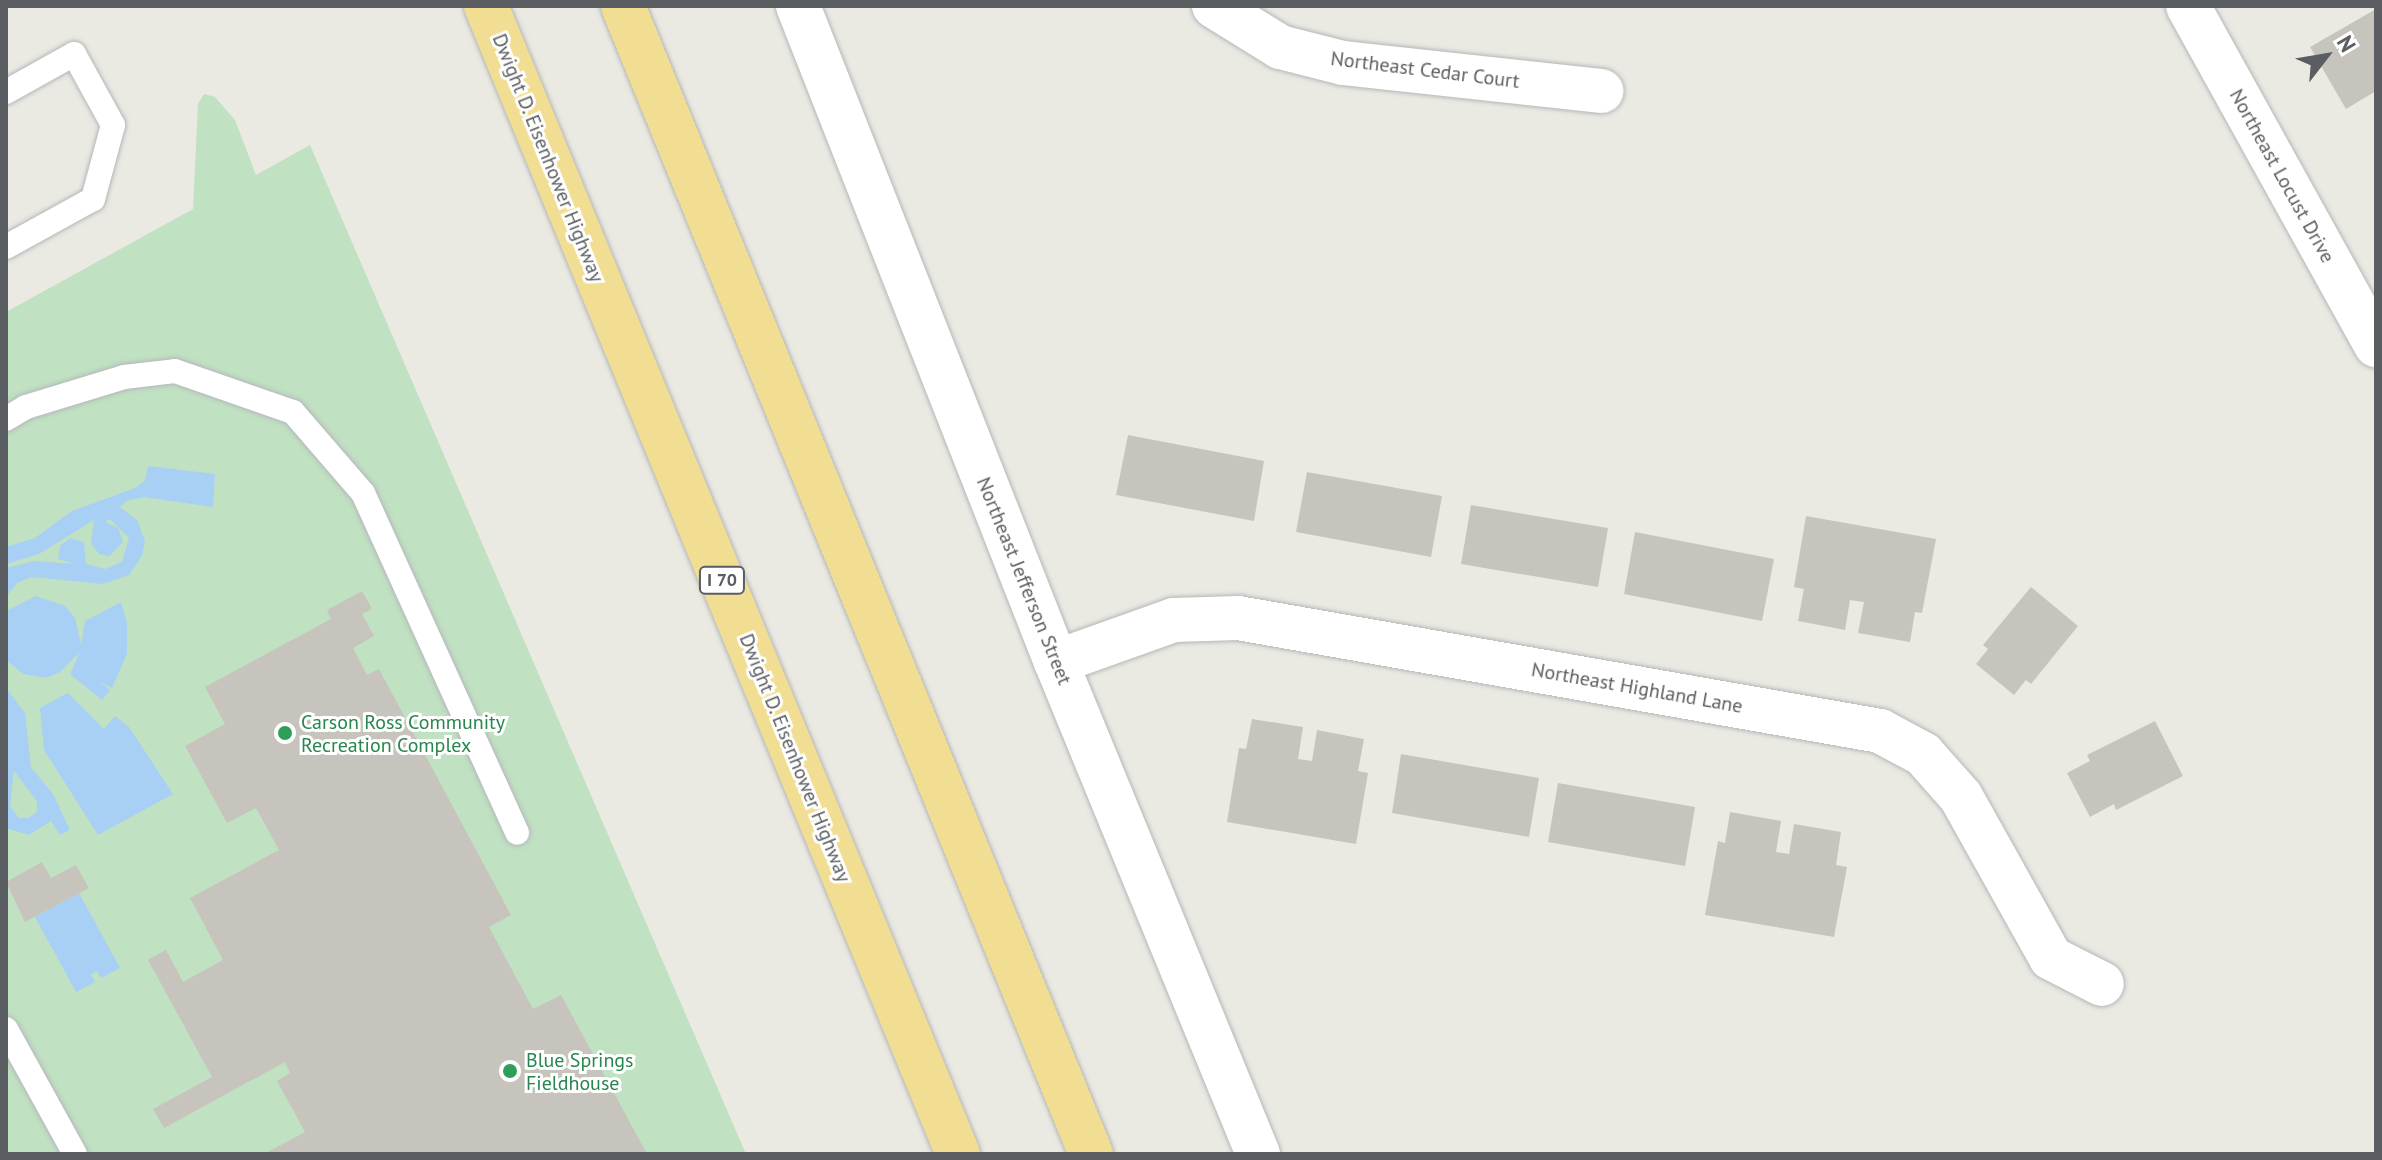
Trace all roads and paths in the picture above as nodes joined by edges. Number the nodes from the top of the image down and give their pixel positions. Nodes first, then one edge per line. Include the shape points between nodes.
1 (486, 6) edge
2 (623, 6) edge
3 (798, 6) edge
4 (1214, 6) edge
5 (2188, 6) edge
6 (1601, 91) dead end
7 (6, 92) edge
8 (6, 247) edge
9 (2376, 345) edge
10 (6, 419) edge
11 (1056, 662) junction
12 (517, 833) dead end
13 (2102, 984) dead end
14 (6, 1029) edge
15 (75, 1154) edge
16 (958, 1154) edge
17 (1091, 1154) edge
18 (1258, 1154) edge

1 - 16 highway, Dwight D. Eisenhower Highway / I 70
2 - 17 highway
3 - 11 street, Northeast Jefferson Street
4 - 6 street, Northeast Cedar Court via 1280,47 1343,63
5 - 9 street, Northeast Locust Drive
7 - 8 lane via 74,54 113,125 93,199
10 - 12 lane via 26,407 124,377 175,371 293,412 363,493
11 - 13 street, Northeast Highland Lane via 1174,620 1238,618 1880,731 1923,754 1961,797 2051,958
11 - 18 street, Northeast Jefferson Street
14 - 15 lane

